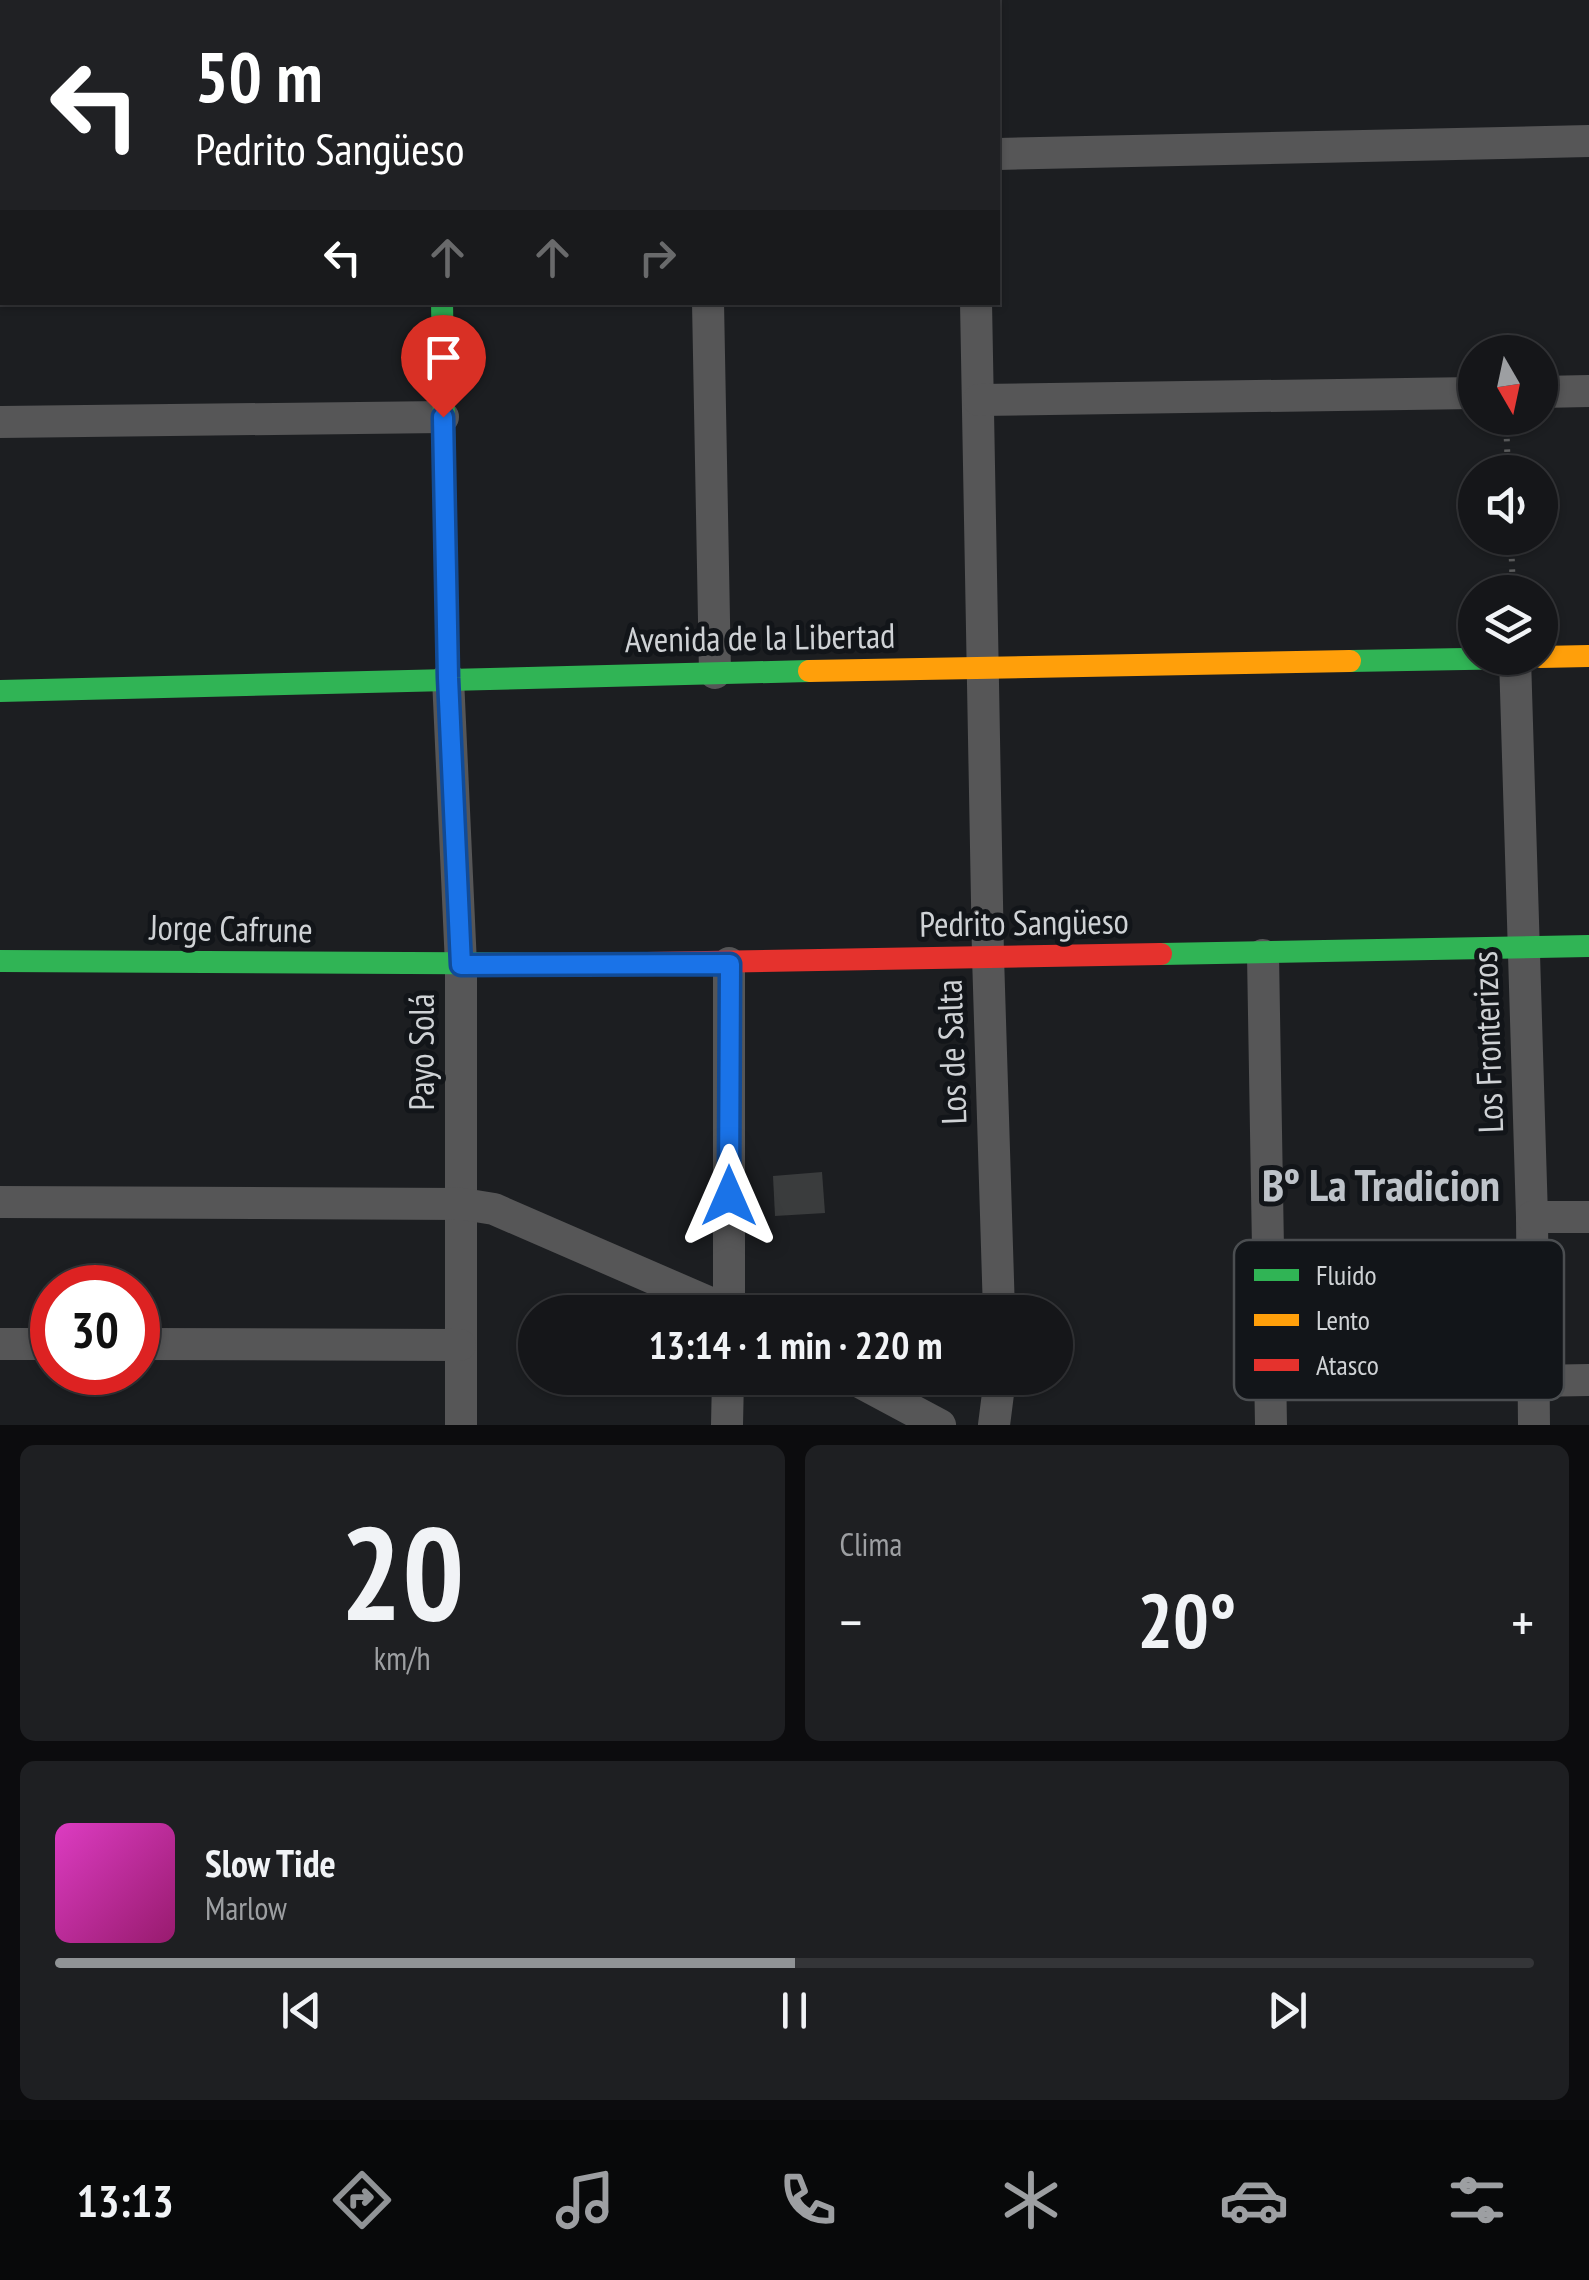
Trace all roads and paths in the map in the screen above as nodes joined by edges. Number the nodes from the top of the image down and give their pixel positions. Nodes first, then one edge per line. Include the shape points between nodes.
1 (1589, 141) edge
2 (1000, 154) edge
3 (442, 305) edge
4 (708, 305) edge
5 (976, 305) edge
6 (1558, 392) edge
7 (1589, 392) edge
8 (1458, 393) edge
9 (979, 400) junction
10 (443, 417) junction
11 (0, 422) edge
12 (1589, 656) edge
13 (1558, 657) edge
14 (1458, 659) edge
15 (982, 668) junction
16 (715, 673) junction
17 (1518, 675) edge
18 (448, 678) junction
19 (0, 691) edge
20 (1589, 946) edge
21 (1524, 948) junction
22 (1263, 955) junction
23 (988, 956) junction
24 (0, 960) edge
25 (730, 964) junction
26 (461, 965) junction
27 (0, 1202) edge
28 (462, 1204) junction
29 (1532, 1217) junction
30 (1589, 1217) edge
31 (1268, 1240) edge
32 (1532, 1240) edge
33 (691, 1295) edge
34 (729, 1295) edge
35 (999, 1295) edge
36 (0, 1344) edge
37 (30, 1344) edge
38 (160, 1344) edge
39 (460, 1345) junction
40 (1564, 1380) edge
41 (1589, 1380) edge
42 (728, 1395) edge
43 (884, 1395) edge
44 (998, 1395) edge
45 (1271, 1400) edge
46 (1533, 1400) edge
47 (461, 1425) edge
48 (727, 1425) edge
49 (940, 1425) edge
50 (994, 1425) edge
51 (1271, 1425) edge
52 (1534, 1425) edge

1 - 2 street
3 - 10 street
4 - 16 street
5 - 9 street, Los de Salta
6 - 7 street
8 - 9 street
9 - 15 street, Los de Salta
10 - 11 street
10 - 18 street
12 - 13 street
14 - 15 street, Avenida de la Libertad
15 - 16 street, Avenida de la Libertad
15 - 23 street, Los de Salta
16 - 18 street, Avenida de la Libertad
17 - 21 street, Los Fronterizos
18 - 19 street, Avenida de la Libertad
18 - 26 street, Payo Solá
20 - 21 street, Pedrito Sangüeso
21 - 22 street, Pedrito Sangüeso
21 - 29 street, Los Fronterizos
22 - 23 street, Pedrito Sangüeso
22 - 31 street
23 - 25 street, Pedrito Sangüeso
23 - 35 street, Los de Salta
24 - 26 street, Jorge Cafrune
25 - 26 street, Pedrito Sangüeso
25 - 34 street
26 - 28 street, Payo Solá
27 - 28 street
28 - 33 street via 514,1215
28 - 39 street, Payo Solá
29 - 30 street
29 - 32 street, Los Fronterizos
36 - 37 street
38 - 39 street
39 - 47 street, Payo Solá
40 - 41 street
42 - 48 street
43 - 49 street
44 - 50 street
45 - 51 street
46 - 52 street, Los Fronterizos

